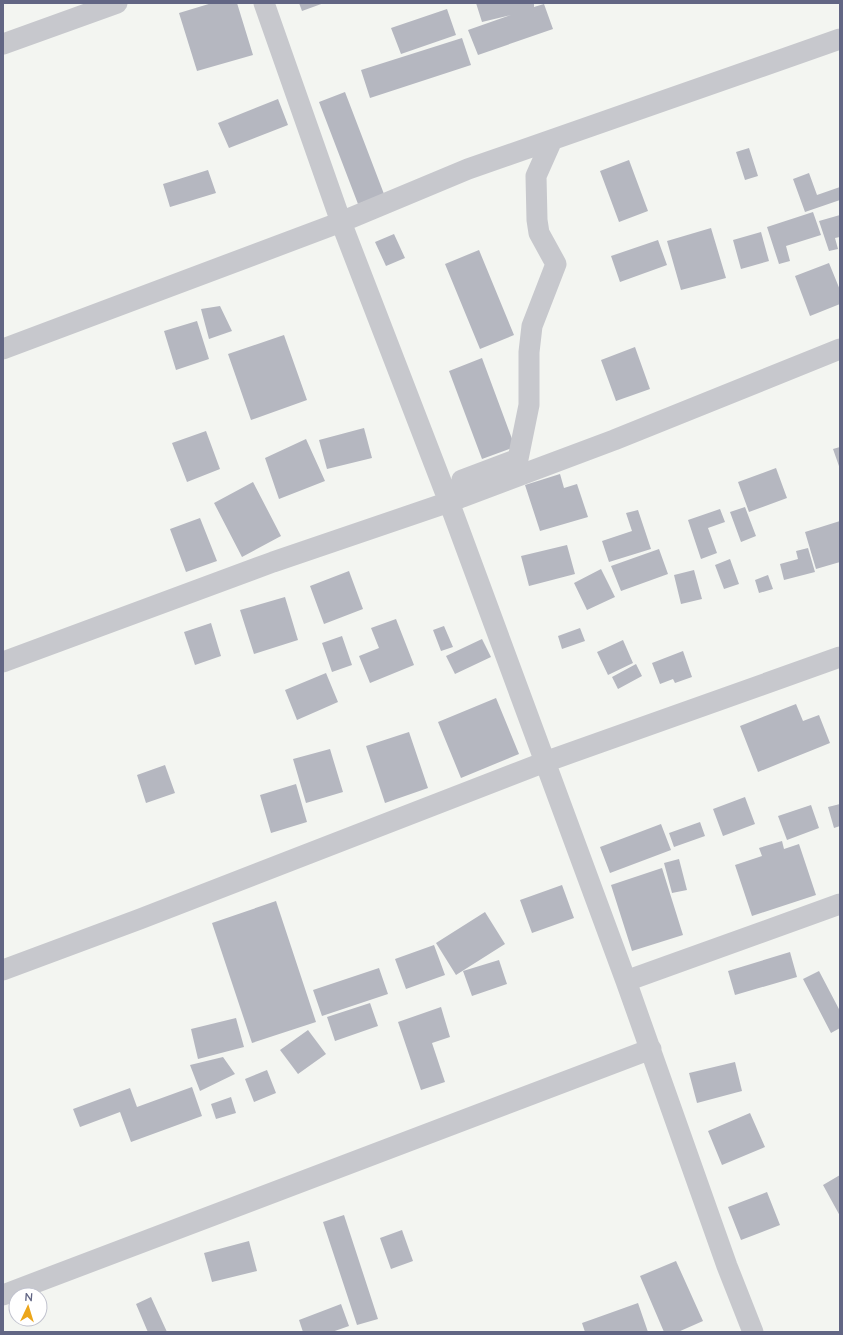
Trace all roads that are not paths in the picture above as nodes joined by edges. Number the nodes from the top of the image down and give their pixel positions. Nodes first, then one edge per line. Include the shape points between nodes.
1 (117, 3) edge
2 (264, 3) edge
3 (840, 38) edge
4 (3, 44) edge
5 (552, 140) junction
6 (341, 222) junction
7 (3, 349) edge
8 (840, 349) edge
9 (455, 500) junction
10 (840, 657) edge
11 (3, 662) edge
12 (545, 762) junction
13 (840, 904) edge
14 (3, 970) edge
15 (626, 981) junction
16 (651, 1049) junction
17 (3, 1295) edge
18 (753, 1332) edge

1 - 4 street
2 - 6 street
3 - 5 street
5 - 6 street via 468,169
5 - 9 street via 536,176 537,220 538,233 556,264 532,326 529,352 529,405 518,459 462,480
6 - 7 street
6 - 9 street
8 - 9 street via 614,440
9 - 11 street via 274,562
9 - 12 street
10 - 12 street
12 - 14 street
12 - 15 street
13 - 15 street
15 - 16 street
16 - 17 street
16 - 18 street via 727,1266

